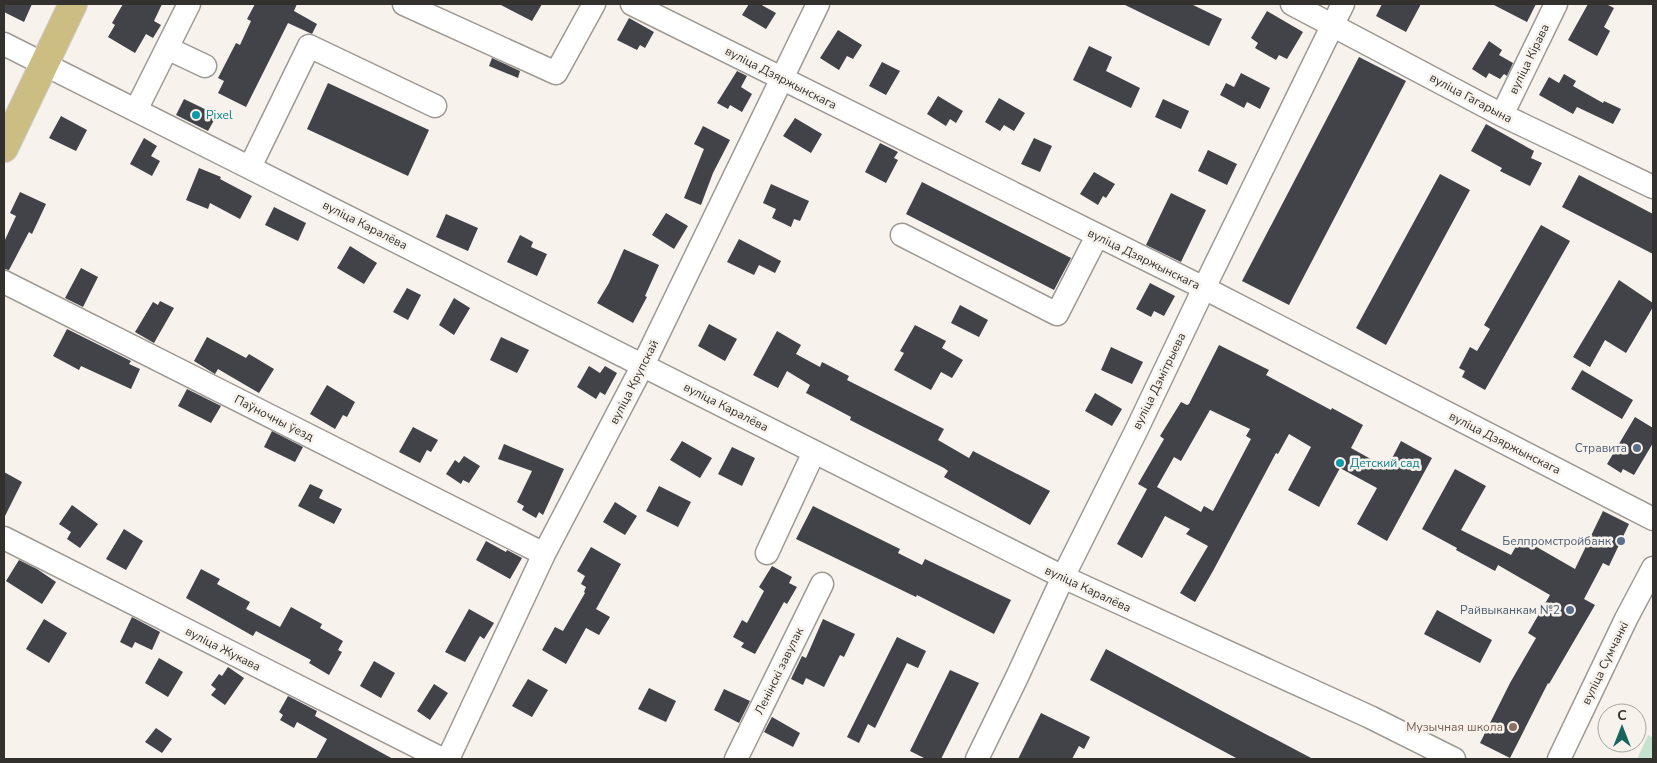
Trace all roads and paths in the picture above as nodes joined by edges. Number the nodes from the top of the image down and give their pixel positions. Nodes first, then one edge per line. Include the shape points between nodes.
1 (73, 4) edge
2 (189, 4) edge
3 (404, 4) edge
4 (594, 4) edge
5 (632, 4) edge
6 (818, 4) edge
7 (1292, 4) edge
8 (1344, 4) edge
9 (1556, 4) edge
10 (1333, 25) junction
11 (4, 44) edge
12 (167, 48) junction
13 (44, 64) junction
14 (205, 66) dead end
15 (782, 79) junction
16 (436, 106) dead end
17 (136, 110) junction
18 (1502, 115) junction
19 (4, 148) edge
20 (250, 167) junction
21 (1653, 187) edge
22 (902, 236) dead end
23 (1098, 236) junction
24 (4, 282) edge
25 (1204, 288) junction
26 (643, 365) junction
27 (814, 452) junction
28 (1653, 519) edge
29 (4, 538) edge
30 (767, 553) dead end
31 (544, 554) junction
32 (1653, 568) edge
33 (1062, 578) junction
34 (822, 584) dead end
35 (442, 759) edge
36 (448, 759) edge
37 (736, 759) edge
38 (977, 759) edge
39 (1451, 759) edge
40 (1558, 759) edge

1 - 13 main road
2 - 12 street
3 - 4 street via 556,72
5 - 15 street, вуліца Дзяржынскага
6 - 15 street, вуліца Крупскай
7 - 10 street, вуліца Гагарына
8 - 10 street, вуліца Дзмітрыева
9 - 18 street, вуліца Кірава
10 - 18 street, вуліца Гагарына
10 - 25 street, вуліца Дзмітрыева
11 - 13 street, вуліца Каралёва
12 - 14 street
12 - 17 street
13 - 17 street, вуліца Каралёва
13 - 19 main road
15 - 23 street, вуліца Дзяржынскага
15 - 26 street, вуліца Крупскай
16 - 20 street via 309,46
17 - 20 street, вуліца Каралёва
18 - 21 street, вуліца Гагарына
20 - 26 street, вуліца Каралёва
22 - 23 street via 1057,314
23 - 25 street, вуліца Дзяржынскага
24 - 31 street, Паўночны ўезд
25 - 28 street, вуліца Дзяржынскага
25 - 33 street, вуліца Дзмітрыева
26 - 27 street, вуліца Каралёва
26 - 31 street, вуліца Крупскай
27 - 30 street
27 - 33 street, вуліца Каралёва
29 - 35 street, вуліца Жукава
31 - 36 street, вуліца Крупскай
32 - 40 street, вуліца Сумчанкі
33 - 38 street, вуліца Дзмітрыева
33 - 39 street, вуліца Каралёва via 1364,714
34 - 37 street, Ленінскі завулак

